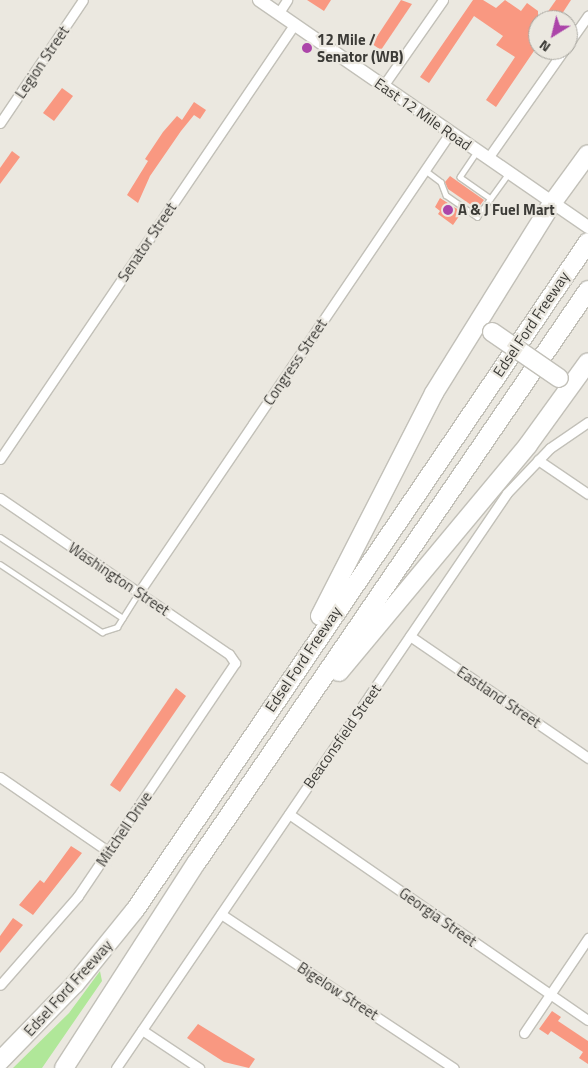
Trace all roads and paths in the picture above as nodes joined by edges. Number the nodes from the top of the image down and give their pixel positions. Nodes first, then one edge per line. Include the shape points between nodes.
1 (83, 0) edge
2 (259, 0) edge
3 (288, 0) edge
4 (443, 0) edge
5 (278, 14) junction
6 (588, 15) edge
7 (294, 25) junction
8 (578, 30) edge
9 (556, 60) edge
10 (383, 86) junction
11 (0, 123) edge
12 (450, 133) junction
13 (588, 154) edge
14 (483, 155) junction
15 (425, 170) junction
16 (509, 173) junction
17 (460, 177) junction
18 (453, 178) dead end
19 (447, 180) dead end
20 (441, 182) junction
21 (490, 198) junction
22 (553, 202) junction
23 (588, 227) edge
24 (588, 242) edge
25 (588, 290) edge
26 (483, 314) junction
27 (588, 362) edge
28 (577, 378) junction
29 (588, 422) edge
30 (0, 459) edge
31 (538, 460) junction
32 (588, 494) edge
33 (1, 500) edge
34 (0, 537) edge
35 (0, 564) edge
36 (139, 592) junction
37 (123, 618) junction
38 (410, 636) junction
39 (235, 663) joint
40 (280, 691) junction
41 (588, 758) edge
42 (0, 777) edge
43 (289, 814) junction
44 (109, 852) junction
45 (197, 862) junction
46 (221, 914) junction
47 (588, 938) edge
48 (0, 985) edge
49 (550, 993) junction
50 (588, 1020) edge
51 (142, 1030) junction
52 (524, 1033) dead end
53 (0, 1061) edge
54 (64, 1068) edge
55 (116, 1068) edge
56 (199, 1068) edge
57 (454, 1068) edge

1 - 11 street, Legion Street
2 - 5 main road, East 12 Mile Road
3 - 5 street
4 - 10 street
5 - 7 main road, East 12 Mile Road
6 - 8 street
7 - 10 main road, East 12 Mile Road
7 - 30 street, Senator Street
9 - 14 street
10 - 12 main road, East 12 Mile Road
12 - 14 main road, East 12 Mile Road
12 - 15 street, Congress Street
13 - 22 highway
14 - 16 main road, East 12 Mile Road
14 - 17 lane
15 - 20 lane
15 - 36 street, Congress Street
16 - 21 lane
16 - 22 main road, East 12 Mile Road
17 - 18 lane
17 - 21 lane
19 - 20 lane
20 - 21 lane via 446,195 476,217
22 - 23 main road, East 12 Mile Road
22 - 26 highway
24 - 40 highway, Edsel Ford Freeway
25 - 45 highway, Edsel Ford Freeway
26 - 28 highway, bridge via 492,332 559,378
26 - 40 highway via 422,414
27 - 28 highway
28 - 45 highway via 528,445 350,658 257,790
29 - 31 street, Beaconsfield Street
31 - 32 street
31 - 38 street, Beaconsfield Street via 507,493
33 - 36 street, Washington Street
34 - 37 lane
35 - 37 lane via 94,629 110,631
36 - 37 lane
36 - 39 street, Washington Street via 229,654
38 - 41 street, Eastland Street
38 - 43 street, Beaconsfield Street
39 - 44 street, Mitchell Drive
40 - 53 highway, Edsel Ford Freeway via 129,917 75,984
42 - 44 street
43 - 46 street, Beaconsfield Street
43 - 49 street, Georgia Street
44 - 48 street, Mitchell Drive via 52,928
45 - 54 highway, Edsel Ford Freeway
46 - 51 street, Beaconsfield Street
46 - 57 street, Bigelow Street
47 - 49 street
49 - 50 street, Georgia Street
49 - 52 street
51 - 55 street, Beaconsfield Street
51 - 56 street

